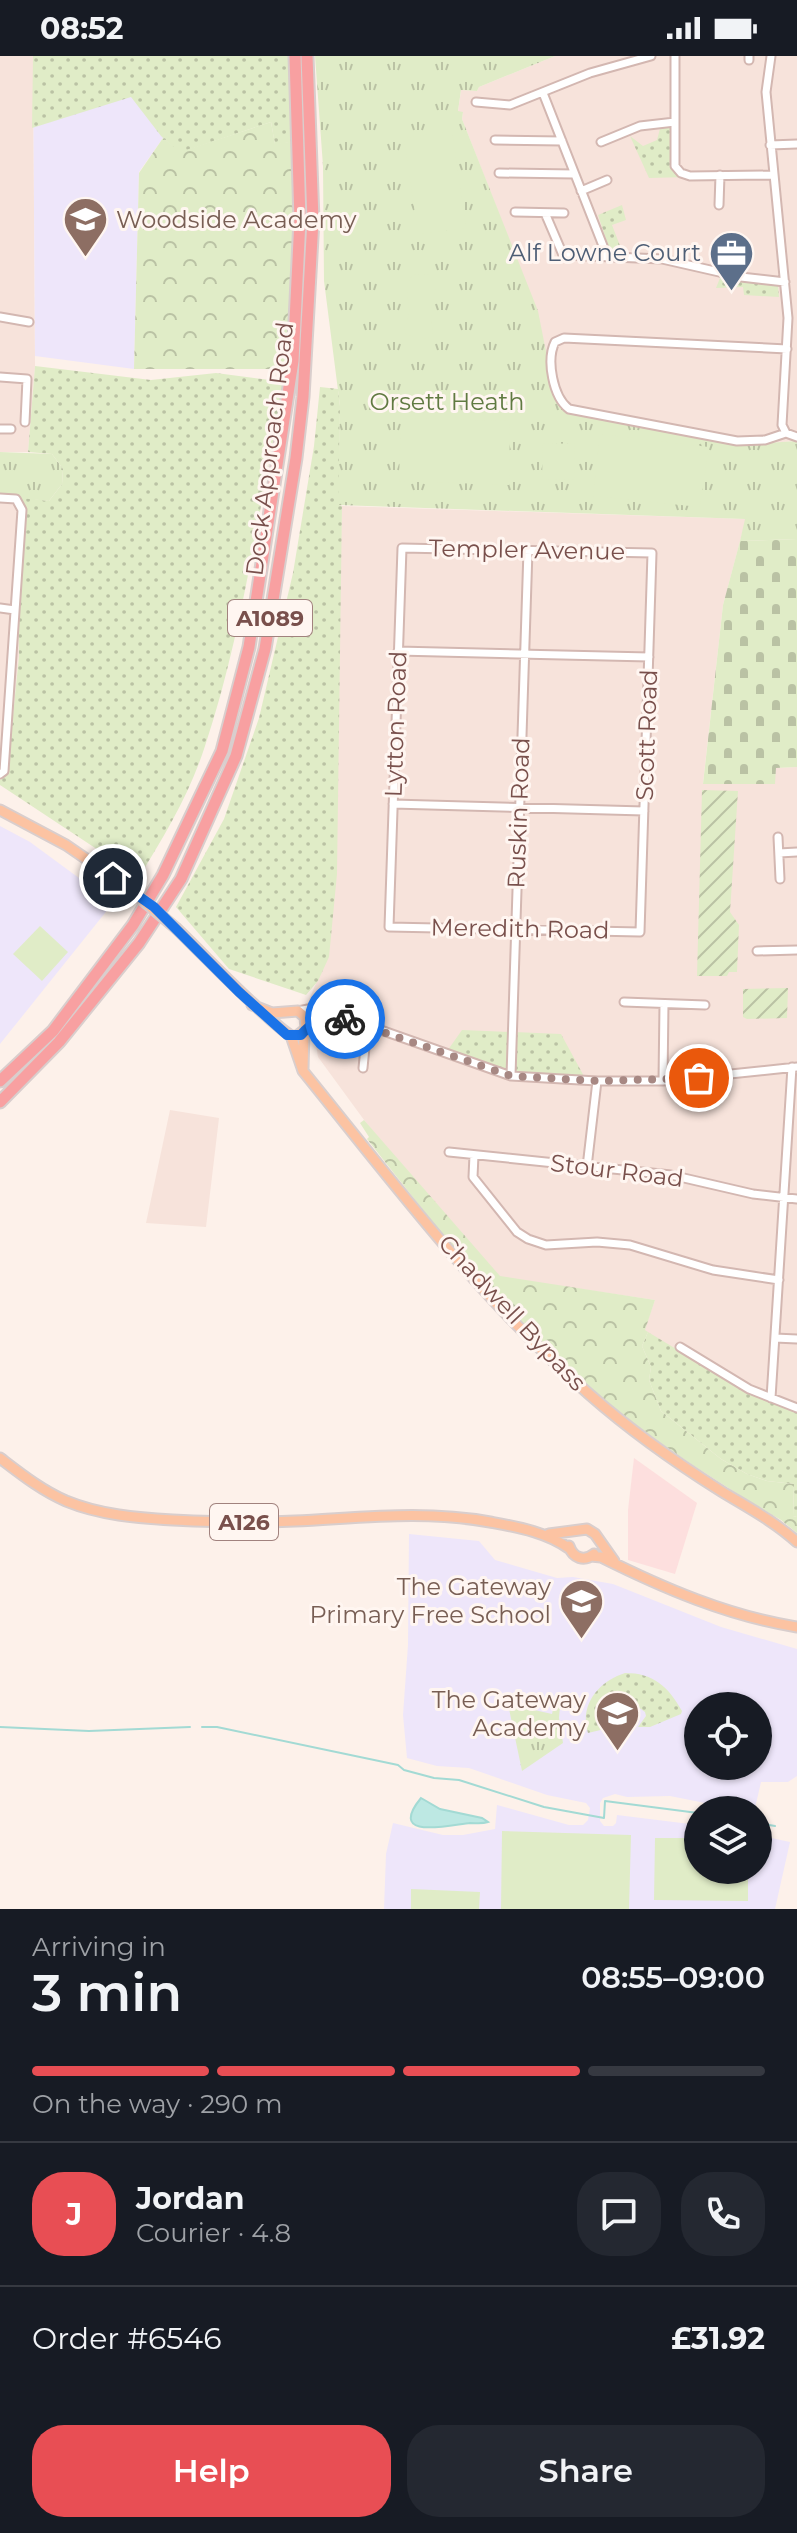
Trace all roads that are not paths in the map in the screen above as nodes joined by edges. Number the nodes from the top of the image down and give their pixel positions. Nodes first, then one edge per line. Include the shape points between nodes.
1 (295, 56) edge
2 (307, 56) edge
3 (651, 56) edge
4 (675, 56) edge
5 (771, 56) edge
6 (543, 93) junction
7 (476, 102) dead end
8 (675, 122) junction
9 (495, 140) dead end
10 (562, 141) junction
11 (601, 142) dead end
12 (797, 144) edge
13 (770, 145) junction
14 (499, 173) dead end
15 (574, 174) junction
16 (720, 175) junction
17 (773, 175) junction
18 (607, 180) dead end
19 (581, 191) junction
20 (719, 205) dead end
21 (515, 212) dead end
22 (545, 213) junction
23 (564, 213) dead end
24 (607, 256) junction
25 (785, 282) junction
26 (0, 317) edge
27 (29, 322) dead end
28 (787, 349) junction
29 (0, 377) edge
30 (25, 422) dead end
31 (0, 429) edge
32 (11, 429) dead end
33 (786, 433) junction
34 (797, 437) edge
35 (0, 498) edge
36 (402, 548) joint
37 (528, 550) junction
38 (652, 553) joint
39 (0, 608) edge
40 (15, 610) junction
41 (398, 651) junction
42 (524, 655) junction
43 (649, 657) junction
44 (0, 675) edge
45 (10, 678) junction
46 (0, 774) edge
47 (393, 804) junction
48 (520, 807) junction
49 (0, 810) edge
50 (644, 811) junction
51 (778, 837) dead end
52 (797, 852) edge
53 (779, 853) junction
54 (780, 879) dead end
55 (410, 927) joint
56 (516, 929) junction
57 (629, 931) joint
58 (797, 950) edge
59 (757, 951) dead end
60 (624, 1002) dead end
61 (664, 1004) junction
62 (252, 1005) junction
63 (705, 1005) dead end
64 (298, 1011) junction
65 (285, 1014) junction
66 (337, 1016) junction
67 (367, 1027) junction
68 (305, 1028) junction
69 (287, 1033) junction
70 (360, 1064) dead end
71 (794, 1067) edge
72 (303, 1071) junction
73 (511, 1076) junction
74 (0, 1081) edge
75 (597, 1081) junction
76 (663, 1081) junction
77 (0, 1102) edge
78 (449, 1152) dead end
79 (474, 1155) junction
80 (587, 1167) junction
81 (784, 1198) junction
82 (797, 1199) edge
83 (779, 1280) junction
84 (775, 1338) junction
85 (797, 1339) edge
86 (680, 1347) dead end
87 (771, 1398) junction
88 (797, 1408) edge
89 (1, 1457) edge
90 (575, 1532) junction
91 (540, 1534) junction
92 (595, 1534) junction
93 (797, 1542) edge
94 (570, 1549) junction
95 (591, 1556) junction
96 (616, 1564) junction
97 (797, 1627) edge

1 - 74 highway, Dock Approach Road / A1089 via 300,220 293,361 249,647 222,751 133,925 53,1031
2 - 77 highway, Dock Approach Road / A1089 via 313,220 303,397 265,649 236,756 181,879 139,943 59,1042
3 - 6 street
4 - 8 street
5 - 13 street via 766,92
6 - 7 street via 510,105
6 - 10 street
8 - 11 street via 640,126
8 - 16 street via 675,166 690,176
9 - 10 street
10 - 15 street
12 - 13 street
13 - 17 street
14 - 15 street
15 - 19 street
16 - 17 street
16 - 20 street
17 - 25 street
18 - 19 street
19 - 24 street
21 - 22 street
22 - 23 street
22 - 24 street via 563,255
24 - 25 street via 662,259
25 - 28 street
26 - 27 street
28 - 33 street via 782,425
28 - 33 street via 564,338 551,349 555,389 569,409 737,441
29 - 30 street via 27,379
31 - 32 street
33 - 34 street
35 - 40 street via 16,499 22,510
36 - 37 street, Templer Avenue
36 - 41 street, Lytton Road
37 - 38 street, Templer Avenue
37 - 42 street, Ruskin Road
38 - 43 street, Scott Road
39 - 40 street
40 - 45 street
41 - 42 street
41 - 47 street, Lytton Road
42 - 43 street
42 - 48 street, Ruskin Road
43 - 50 street, Scott Road
44 - 45 street
45 - 46 street
47 - 48 street
47 - 55 street, Lytton Road via 389,927
48 - 50 street
48 - 56 street, Ruskin Road
49 - 62 main road, bridge via 66,845 127,887
50 - 57 street, Scott Road via 640,932
51 - 53 street
52 - 53 street
53 - 54 street
55 - 56 street, Meredith Road
56 - 57 street, Meredith Road
56 - 73 street, Ruskin Road
58 - 59 street
60 - 61 street
61 - 63 street
61 - 76 street
62 - 65 main road
62 - 69 main road
64 - 65 main road
64 - 66 street
64 - 68 main road via 305,1017
65 - 69 main road via 281,1022
66 - 67 street
66 - 68 street
67 - 70 street
67 - 73 street
68 - 69 main road
68 - 72 main road
69 - 72 main road, Chadwell Bypass
71 - 76 street
71 - 81 street
72 - 93 main road, Chadwell Bypass via 449,1249 545,1355 661,1451
73 - 75 street
75 - 76 street
75 - 80 street
78 - 79 street, Stour Road
79 - 80 street, Stour Road
79 - 83 street via 473,1177 528,1239 546,1245 630,1245 713,1270
80 - 81 street, Stour Road via 671,1175
81 - 82 street, Stour Road
81 - 83 street
83 - 84 street
84 - 85 street
84 - 87 street
86 - 87 street
87 - 88 street
89 - 91 main road, A126 via 68,1502 128,1516 256,1522 422,1514
90 - 91 main road, A126
90 - 92 main road, A126 via 587,1529
90 - 94 main road
91 - 94 main road, A126
92 - 95 main road via 599,1545
92 - 96 main road
94 - 95 main road, A126 via 578,1558
95 - 96 main road, A126
96 - 97 main road, A126 via 689,1597

